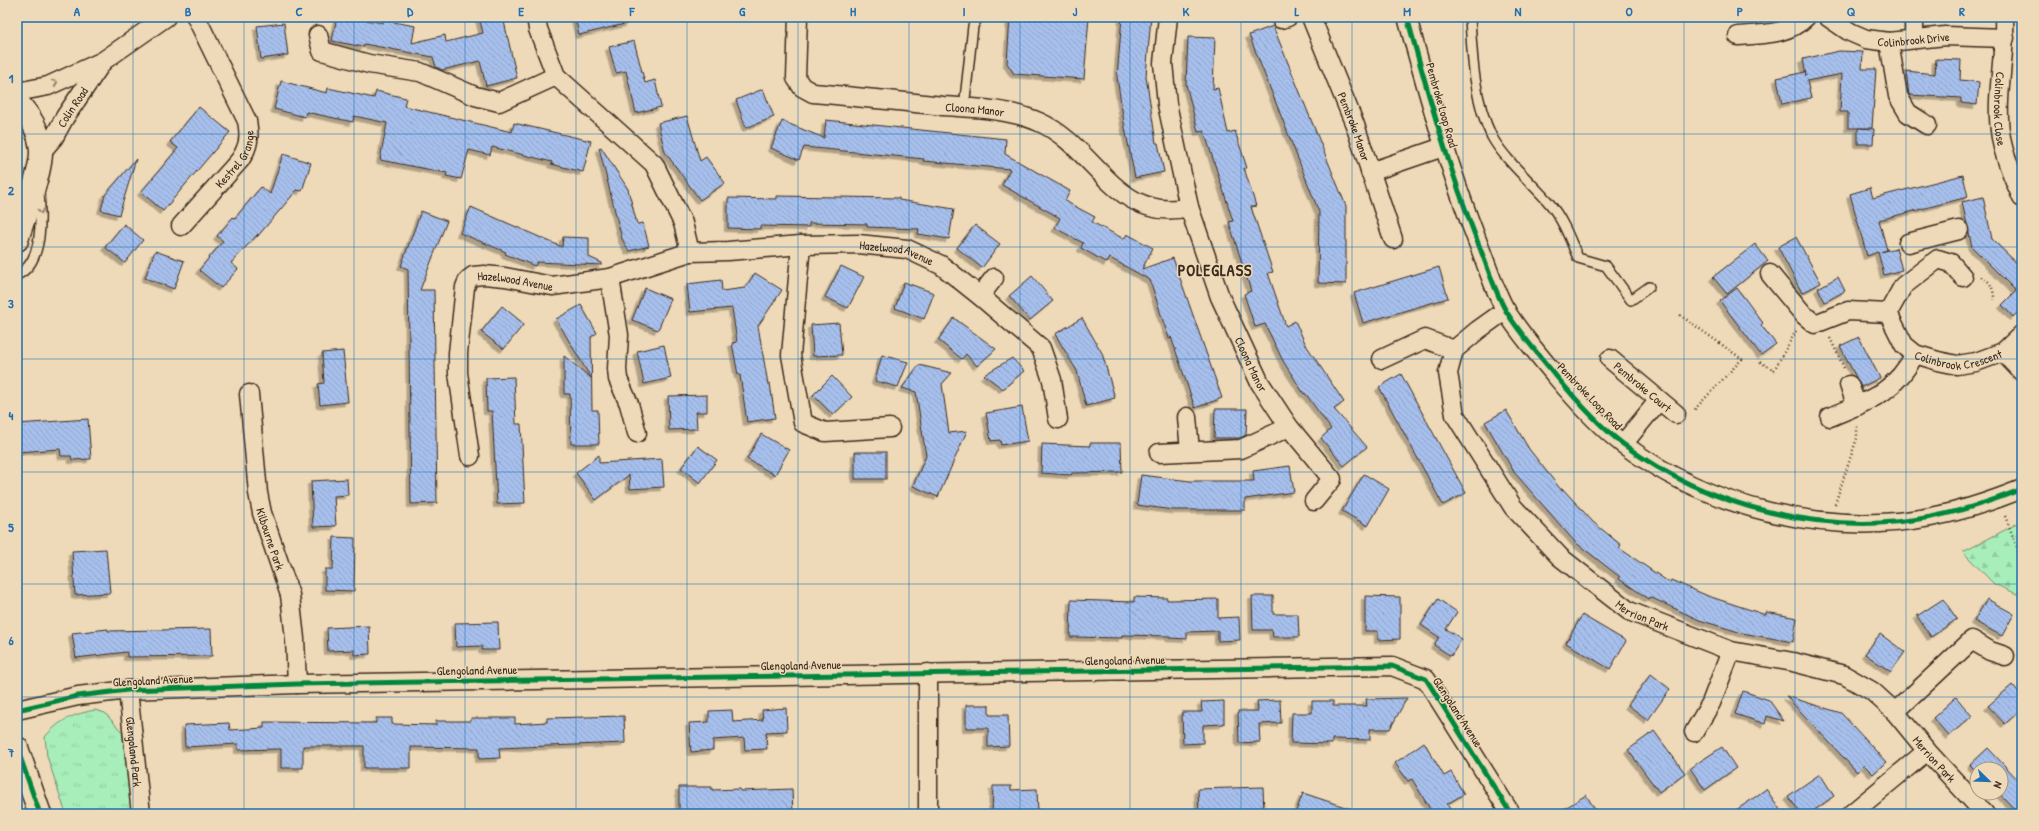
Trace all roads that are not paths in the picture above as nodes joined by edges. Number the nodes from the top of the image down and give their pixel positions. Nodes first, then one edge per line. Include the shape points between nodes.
1 (166, 17) edge
2 (196, 17) edge
3 (536, 17) edge
4 (798, 17) edge
5 (978, 17) edge
6 (1168, 17) edge
7 (1311, 17) edge
8 (1407, 17) edge
9 (1470, 17) edge
10 (1806, 17) edge
11 (1828, 17) edge
12 (1914, 17) edge
13 (2004, 17) edge
14 (318, 35) dead end
15 (1738, 36) dead end
16 (1914, 38) junction
17 (2005, 38) junction
18 (1889, 42) junction
19 (104, 61) junction
20 (556, 76) junction
21 (17, 92) edge
22 (17, 102) edge
23 (964, 108) junction
24 (1927, 125) dead end
25 (1444, 147) junction
26 (39, 162) junction
27 (1370, 172) junction
28 (2020, 190) edge
29 (1189, 207) junction
30 (181, 226) dead end
31 (1959, 230) dead end
32 (1935, 236) junction
33 (1393, 239) dead end
34 (17, 240) edge
35 (1908, 243) dead end
36 (801, 245) junction
37 (690, 252) junction
38 (1938, 259) junction
39 (1770, 274) dead end
40 (17, 275) edge
41 (1963, 277) road end
42 (610, 278) junction
43 (994, 278) dead end
44 (1650, 287) dead end
45 (980, 296) junction
46 (1506, 310) junction
47 (1888, 313) junction
48 (2022, 334) edge
49 (1454, 350) junction
50 (2003, 352) junction
51 (1915, 354) junction
52 (1382, 359) dead end
53 (1610, 359) dead end
54 (2022, 372) edge
55 (1849, 385) road end
56 (249, 394) dead end
57 (1659, 400) junction
58 (1857, 406) junction
59 (1676, 414) road end
60 (1187, 417) dead end
61 (1830, 417) dead end
62 (1058, 419) dead end
63 (1289, 427) junction
64 (890, 428) dead end
65 (637, 433) dead end
66 (1624, 444) junction
67 (1190, 452) junction
68 (1159, 453) dead end
69 (470, 456) dead end
70 (2022, 489) edge
71 (1314, 501) dead end
72 (1731, 651) junction
73 (2005, 656) dead end
74 (928, 673) junction
75 (297, 684) junction
76 (128, 690) junction
77 (17, 710) edge
78 (1895, 712) junction
79 (1694, 732) dead end
80 (17, 748) edge
81 (1927, 751) junction
82 (40, 814) edge
83 (142, 814) edge
84 (928, 814) edge
85 (1511, 814) edge
86 (1851, 814) edge
87 (1985, 814) edge

1 - 19 street, Colin Road
2 - 30 street, Kestrel Grange via 247,121 250,136 240,160
3 - 20 street
4 - 23 street, Cloona Manor via 796,78 802,87 813,93
5 - 23 lane via 973,26
6 - 29 street, Cloona Manor via 1164,63 1167,104
7 - 27 street, Pembroke Manor
8 - 25 street, Pembroke Loop Road
9 - 44 lane via 1482,113 1493,138 1551,205 1565,228 1578,258 1606,266 1631,300
10 - 15 street via 1799,24 1775,34
11 - 18 street, Colinbrook Drive via 1866,39
12 - 16 street
13 - 17 street, Colinbrook Close
14 - 20 street via 322,51 369,64 420,72 475,96 499,102
16 - 17 street, Colinbrook Drive
16 - 18 street, Colinbrook Drive
17 - 28 street, Colinbrook Close via 2000,71 2000,125 2002,143
18 - 24 street via 1898,96 1908,113
21 -> 19 street, Colin Road via 48,86
19 - 26 street, Colin Road via 65,117
20 - 37 street via 654,164 683,223
22 - 26 main road via 29,115 37,131
23 - 29 street, Cloona Manor via 1005,113 1038,122 1064,136 1118,190 1139,203 1151,208
25 - 27 street
25 - 46 street, Pembroke Loop Road via 1458,193
26 - 34 main road
26 -> 40 lane via 41,235 29,267
27 - 33 street, Pembroke Manor
29 - 63 street, Cloona Manor via 1220,297 1260,383
31 - 32 street
32 - 35 street
32 - 38 street
36 - 37 street, Hazelwood Avenue
36 - 45 street, Hazelwood Avenue via 858,244 907,249 941,265
36 - 64 street via 791,355 803,422 825,432
37 - 42 street, Hazelwood Avenue
38 - 41 street via 1951,263
38 - 47 street via 1903,286
39 - 47 street via 1804,315 1815,324 1848,311
42 - 65 street via 619,335 618,379 629,404
42 - 69 street, Hazelwood Avenue via 552,286 484,275 473,276 468,280 463,295 458,360
43 - 45 street
45 - 62 street, Hazelwood Avenue via 1041,348 1052,380
46 - 49 street
46 - 66 street, Pembroke Loop Road via 1537,354 1562,383
47 - 51 street, Colinbrook Crescent via 1904,345
48 - 50 street, Colinbrook Crescent
49 - 52 street via 1425,339
49 - 72 street, Merrion Park via 1448,373 1455,415 1513,507 1560,557 1629,611
50 - 51 street, Colinbrook Crescent via 1976,362 1957,365
50 - 54 street
51 - 58 street via 1897,382
53 - 57 street, Pembroke Court
55 - 58 street
56 - 75 street, Kilbourne Park via 262,513 290,595
57 - 59 street, Pembroke Court
57 - 66 street
58 - 61 street
60 - 67 street
63 - 67 street via 1242,449
63 - 71 street, Cloona Manor via 1332,479
66 - 70 street, Pembroke Loop Road via 1682,479 1714,494 1796,517 1867,523 1930,518 1970,508
67 - 68 street
72 - 78 street, Merrion Park via 1844,675 1872,691
72 - 79 street via 1711,704
73 - 78 street via 1990,651 1972,640
74 - 75 street, Glengoland Avenue
74 - 84 street
74 - 85 street, Glengoland Avenue via 1392,666 1426,679
75 - 76 street, Glengoland Avenue
76 - 77 street, Glengoland Avenue via 78,696
76 - 83 street, Glengoland Park
78 - 81 street, Merrion Park
80 - 82 main road
81 - 86 street
81 - 87 street, Merrion Park

